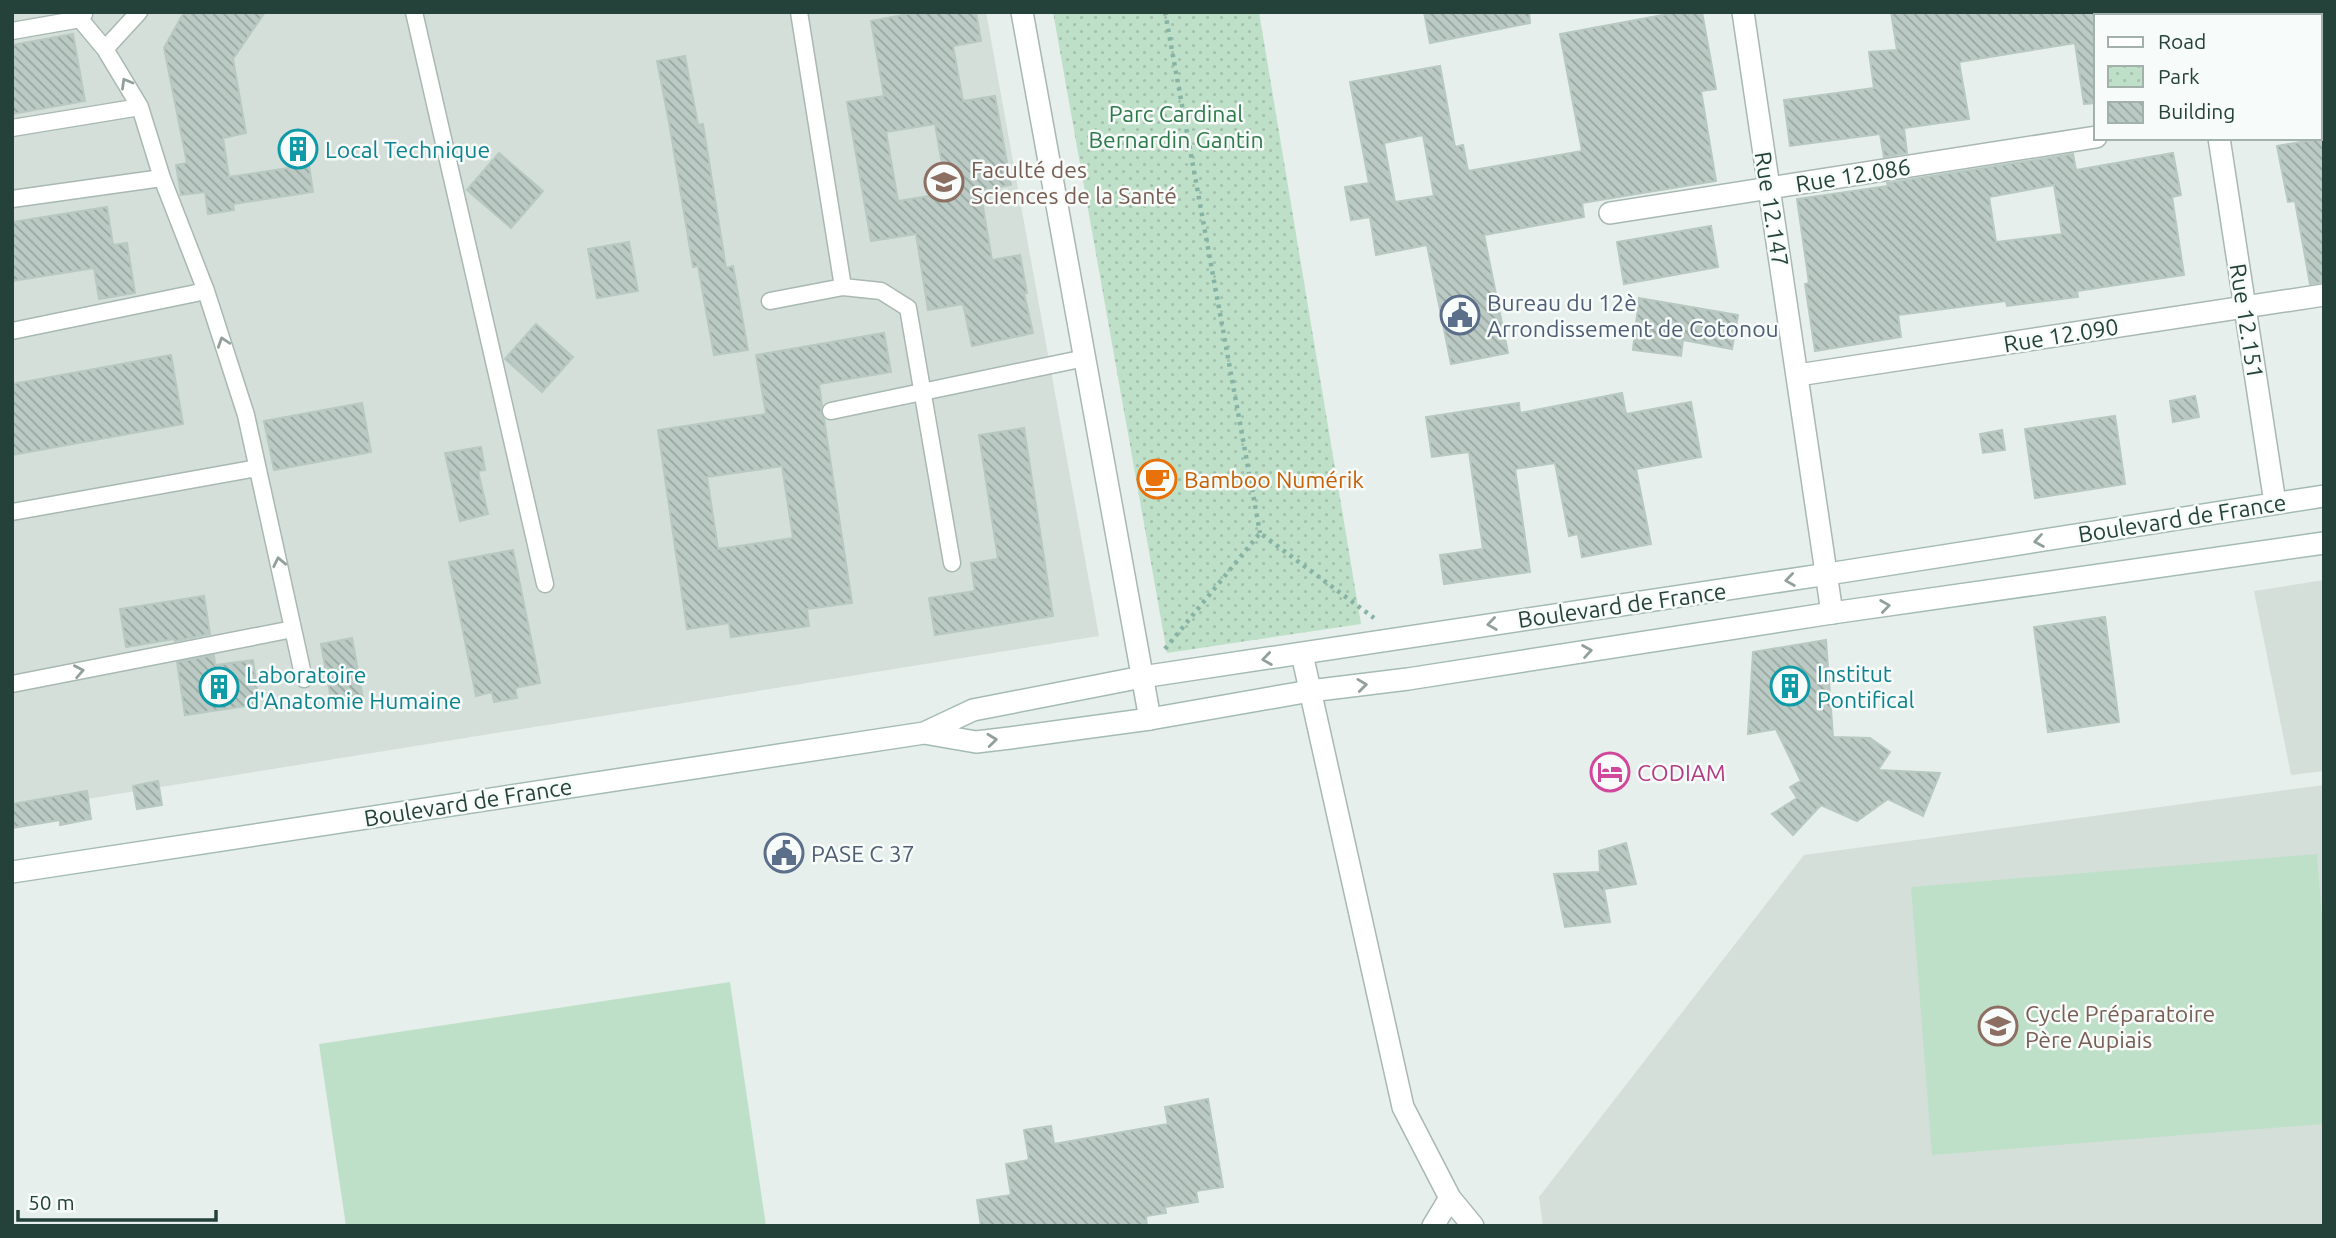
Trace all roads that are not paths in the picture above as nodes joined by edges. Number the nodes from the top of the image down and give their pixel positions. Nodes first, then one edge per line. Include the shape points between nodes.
1 (139, 12) edge
2 (414, 12) edge
3 (799, 12) edge
4 (1022, 12) edge
5 (1750, 13) edge
6 (81, 15) edge
7 (12, 31) edge
8 (104, 49) junction
9 (140, 107) junction
10 (12, 128) edge
11 (2094, 137) edge
12 (2219, 140) edge
13 (162, 178) junction
14 (1769, 188) junction
15 (12, 199) edge
16 (1611, 213) dead end
17 (843, 287) junction
18 (206, 291) junction
19 (2324, 295) edge
20 (770, 301) dead end
21 (2245, 307) junction
22 (12, 331) edge
23 (1085, 358) junction
24 (1798, 375) junction
25 (922, 394) junction
26 (831, 411) dead end
27 (257, 468) junction
28 (2324, 496) edge
29 (2275, 503) junction
30 (12, 512) edge
31 (2324, 543) edge
32 (952, 563) dead end
33 (1828, 574) junction
34 (545, 584) dead end
35 (1832, 613) junction
36 (293, 629) junction
37 (1302, 654) junction
38 (1142, 677) junction
39 (304, 679) dead end
40 (12, 684) edge
41 (1310, 691) junction
42 (1150, 719) junction
43 (925, 733) junction
44 (12, 872) edge
45 (1450, 1198) junction
46 (1433, 1226) edge
47 (1473, 1226) edge

1 - 8 lane
2 - 34 lane
3 - 17 lane
4 - 23 street
5 - 14 street, Rue 12.147
6 - 7 lane
6 - 8 lane
9 -> 8 lane
9 - 10 lane
9 - 13 lane
11 - 14 street, Rue 12.086
12 - 21 street, Rue 12.151
13 - 15 lane
13 - 18 lane
14 - 16 street, Rue 12.086
14 - 24 street, Rue 12.147
17 - 20 lane
17 - 25 lane via 881,291 908,307
18 - 22 lane
27 -> 18 lane via 242,403
19 - 21 street, Rue 12.090
21 - 24 street, Rue 12.090
21 - 29 street, Rue 12.151
23 - 25 lane
23 - 38 street
24 - 33 street, Rue 12.147
25 - 26 lane
25 - 32 lane
27 - 30 lane
36 -> 27 lane
28 - 29 street, Boulevard de France
29 -> 33 street, Boulevard de France
35 -> 31 street, Boulevard de France
33 - 35 street, Rue 12.147
33 -> 37 street, Boulevard de France
41 -> 35 street, Boulevard de France
36 - 39 lane
40 -> 36 lane
37 -> 38 street, Boulevard de France
37 - 41 street
38 - 42 street
38 - 43 street, Boulevard de France via 973,710
41 - 42 street, Boulevard de France
41 - 45 street via 1403,1107
43 -> 42 street, Boulevard de France via 976,742
43 - 44 street, Boulevard de France
45 - 46 street
45 - 47 street

